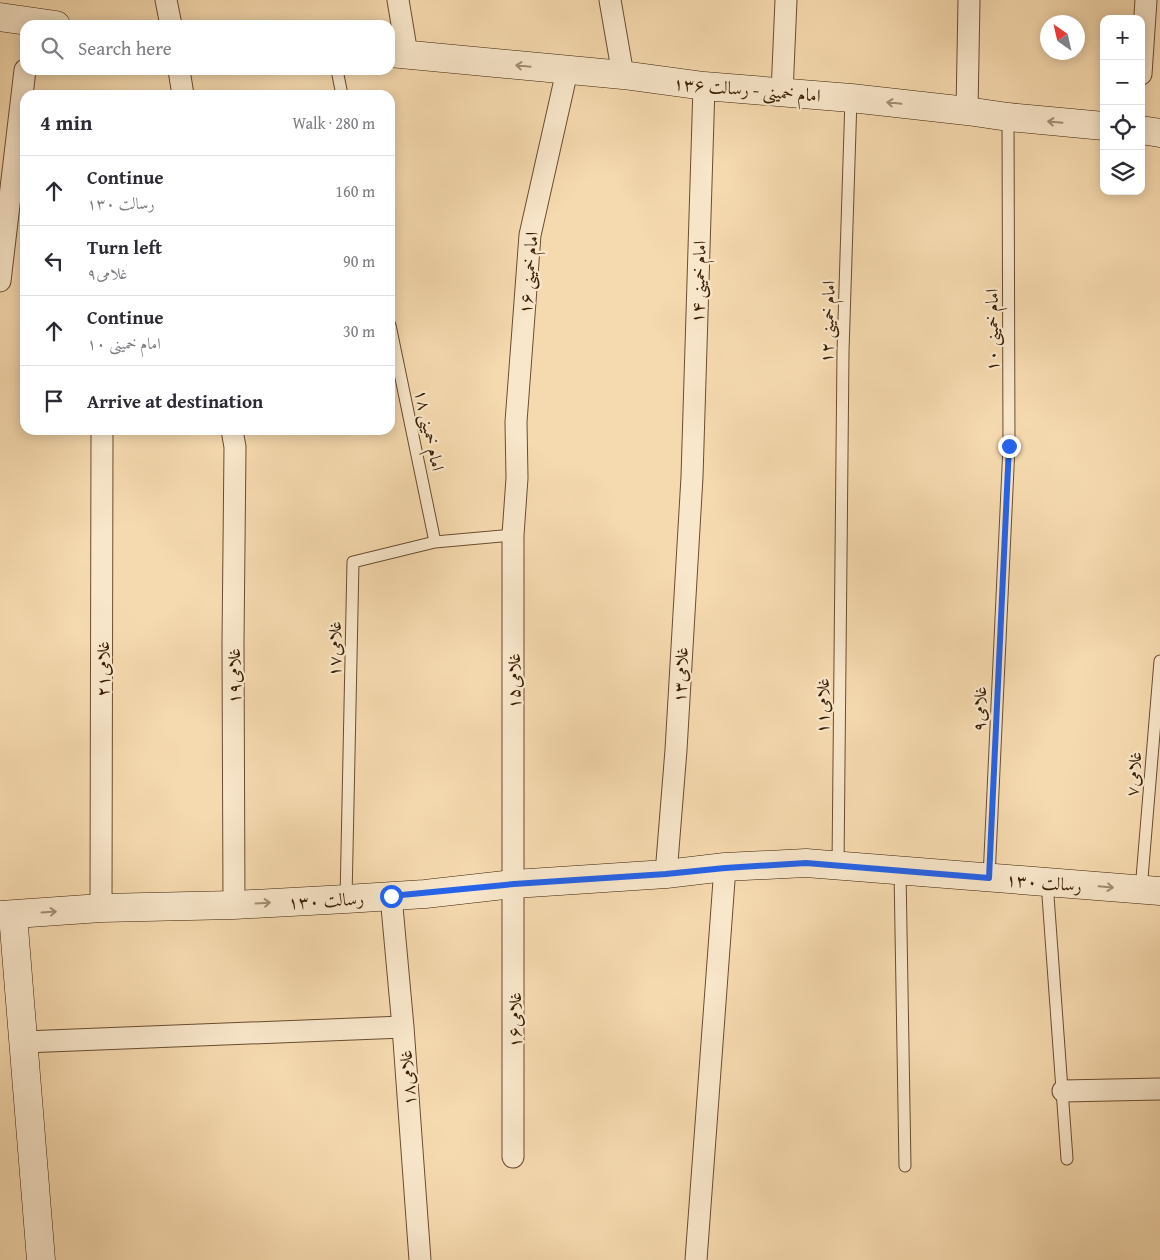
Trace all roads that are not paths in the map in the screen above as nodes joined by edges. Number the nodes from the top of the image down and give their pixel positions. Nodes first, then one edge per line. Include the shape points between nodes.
1 (166, 0) edge
2 (398, 0) edge
3 (610, 0) edge
4 (786, 0) edge
5 (969, 0) edge
6 (1146, 0) edge
7 (0, 17) edge
8 (170, 20) edge
9 (20, 21) edge
10 (399, 54) edge
11 (1142, 60) edge
12 (567, 71) junction
13 (24, 75) edge
14 (180, 75) edge
15 (338, 75) edge
16 (623, 76) junction
17 (704, 86) junction
18 (23, 90) edge
19 (182, 90) edge
20 (341, 90) edge
21 (782, 93) junction
22 (851, 98) junction
23 (967, 111) junction
24 (20, 112) edge
25 (1008, 117) junction
26 (1100, 126) edge
27 (1145, 131) edge
28 (1160, 133) edge
29 (0, 281) edge
30 (395, 349) edge
31 (102, 435) edge
32 (234, 438) edge
33 (692, 477) joint
34 (517, 478) joint
35 (512, 535) junction
36 (435, 542) junction
37 (1004, 542) joint
38 (842, 547) joint
39 (1160, 661) edge
40 (838, 866) junction
41 (725, 868) junction
42 (900, 871) junction
43 (666, 874) junction
44 (989, 878) junction
45 (1047, 882) junction
46 (514, 884) junction
47 (1151, 891) edge
48 (391, 896) junction
49 (346, 899) junction
50 (234, 905) junction
51 (102, 908) junction
52 (7, 915) edge
53 (403, 1027) junction
54 (24, 1042) junction
55 (1160, 1089) edge
56 (1063, 1091) junction
57 (513, 1157) dead end
58 (1067, 1159) dead end
59 (905, 1166) dead end
60 (41, 1260) edge
61 (420, 1260) edge
62 (696, 1260) edge

1 - 8 street
2 - 10 street
3 - 16 street
4 - 21 street
5 - 23 street
6 - 11 street
7 - 9 street
12 -> 10 street, امام خمینی - رسالت ۱۳۶
12 - 16 street, امام خمینی - رسالت ۱۳۶
12 - 34 street, امام خمینی ۱۶ via 530,235 516,422
13 - 18 street
14 - 19 street
15 - 20 lane
16 - 17 street, امام خمینی - رسالت ۱۳۶
17 - 21 street, امام خمینی - رسالت ۱۳۶
17 - 33 street, امام خمینی ۱۴
21 - 22 street, امام خمینی - رسالت ۱۳۶
23 -> 22 street, امام خمینی - رسالت ۱۳۶
22 - 38 lane, امام خمینی ۱۲ via 843,352
23 - 25 street, امام خمینی - رسالت ۱۳۶
24 - 29 street
26 -> 25 street, امام خمینی - رسالت ۱۳۶
25 - 37 lane, امام خمینی ۱۰ via 1009,446
27 - 28 street
30 - 36 lane, امام خمینی ۱۸
31 - 51 street, غلامی۲۱
32 - 50 street, غلامی۱۹
33 - 43 street, غلامی۱۳
34 - 35 street, غلامی۱۵
35 - 36 lane, غلامی۱۷
35 - 46 street, غلامی۱۵
36 - 49 lane, غلامی۱۷ via 353,562
37 - 44 lane, غلامی۹
38 - 40 lane, غلامی۱۱
39 - 47 lane, غلامی۷
40 - 41 street, رسالت ۱۳۰ via 806,863
40 - 42 street, رسالت ۱۳۰
41 - 43 street, رسالت ۱۳۰
41 - 62 street
42 - 44 street, رسالت ۱۳۰
42 - 59 lane
43 - 46 street, رسالت ۱۳۰
44 - 45 street, رسالت ۱۳۰
45 -> 47 street, رسالت ۱۳۰
45 - 56 lane
46 - 48 street, رسالت ۱۳۰
46 - 57 street, غلامی۱۶
48 - 49 street, رسالت ۱۳۰
48 - 53 street, غلامی۱۸
50 -> 49 street, رسالت ۱۳۰
50 - 51 street, رسالت ۱۳۰
52 -> 51 street, رسالت ۱۳۰
52 - 54 street
53 - 54 street
53 - 61 street, غلامی۱۸
54 - 60 street
55 - 56 street
56 - 58 lane

